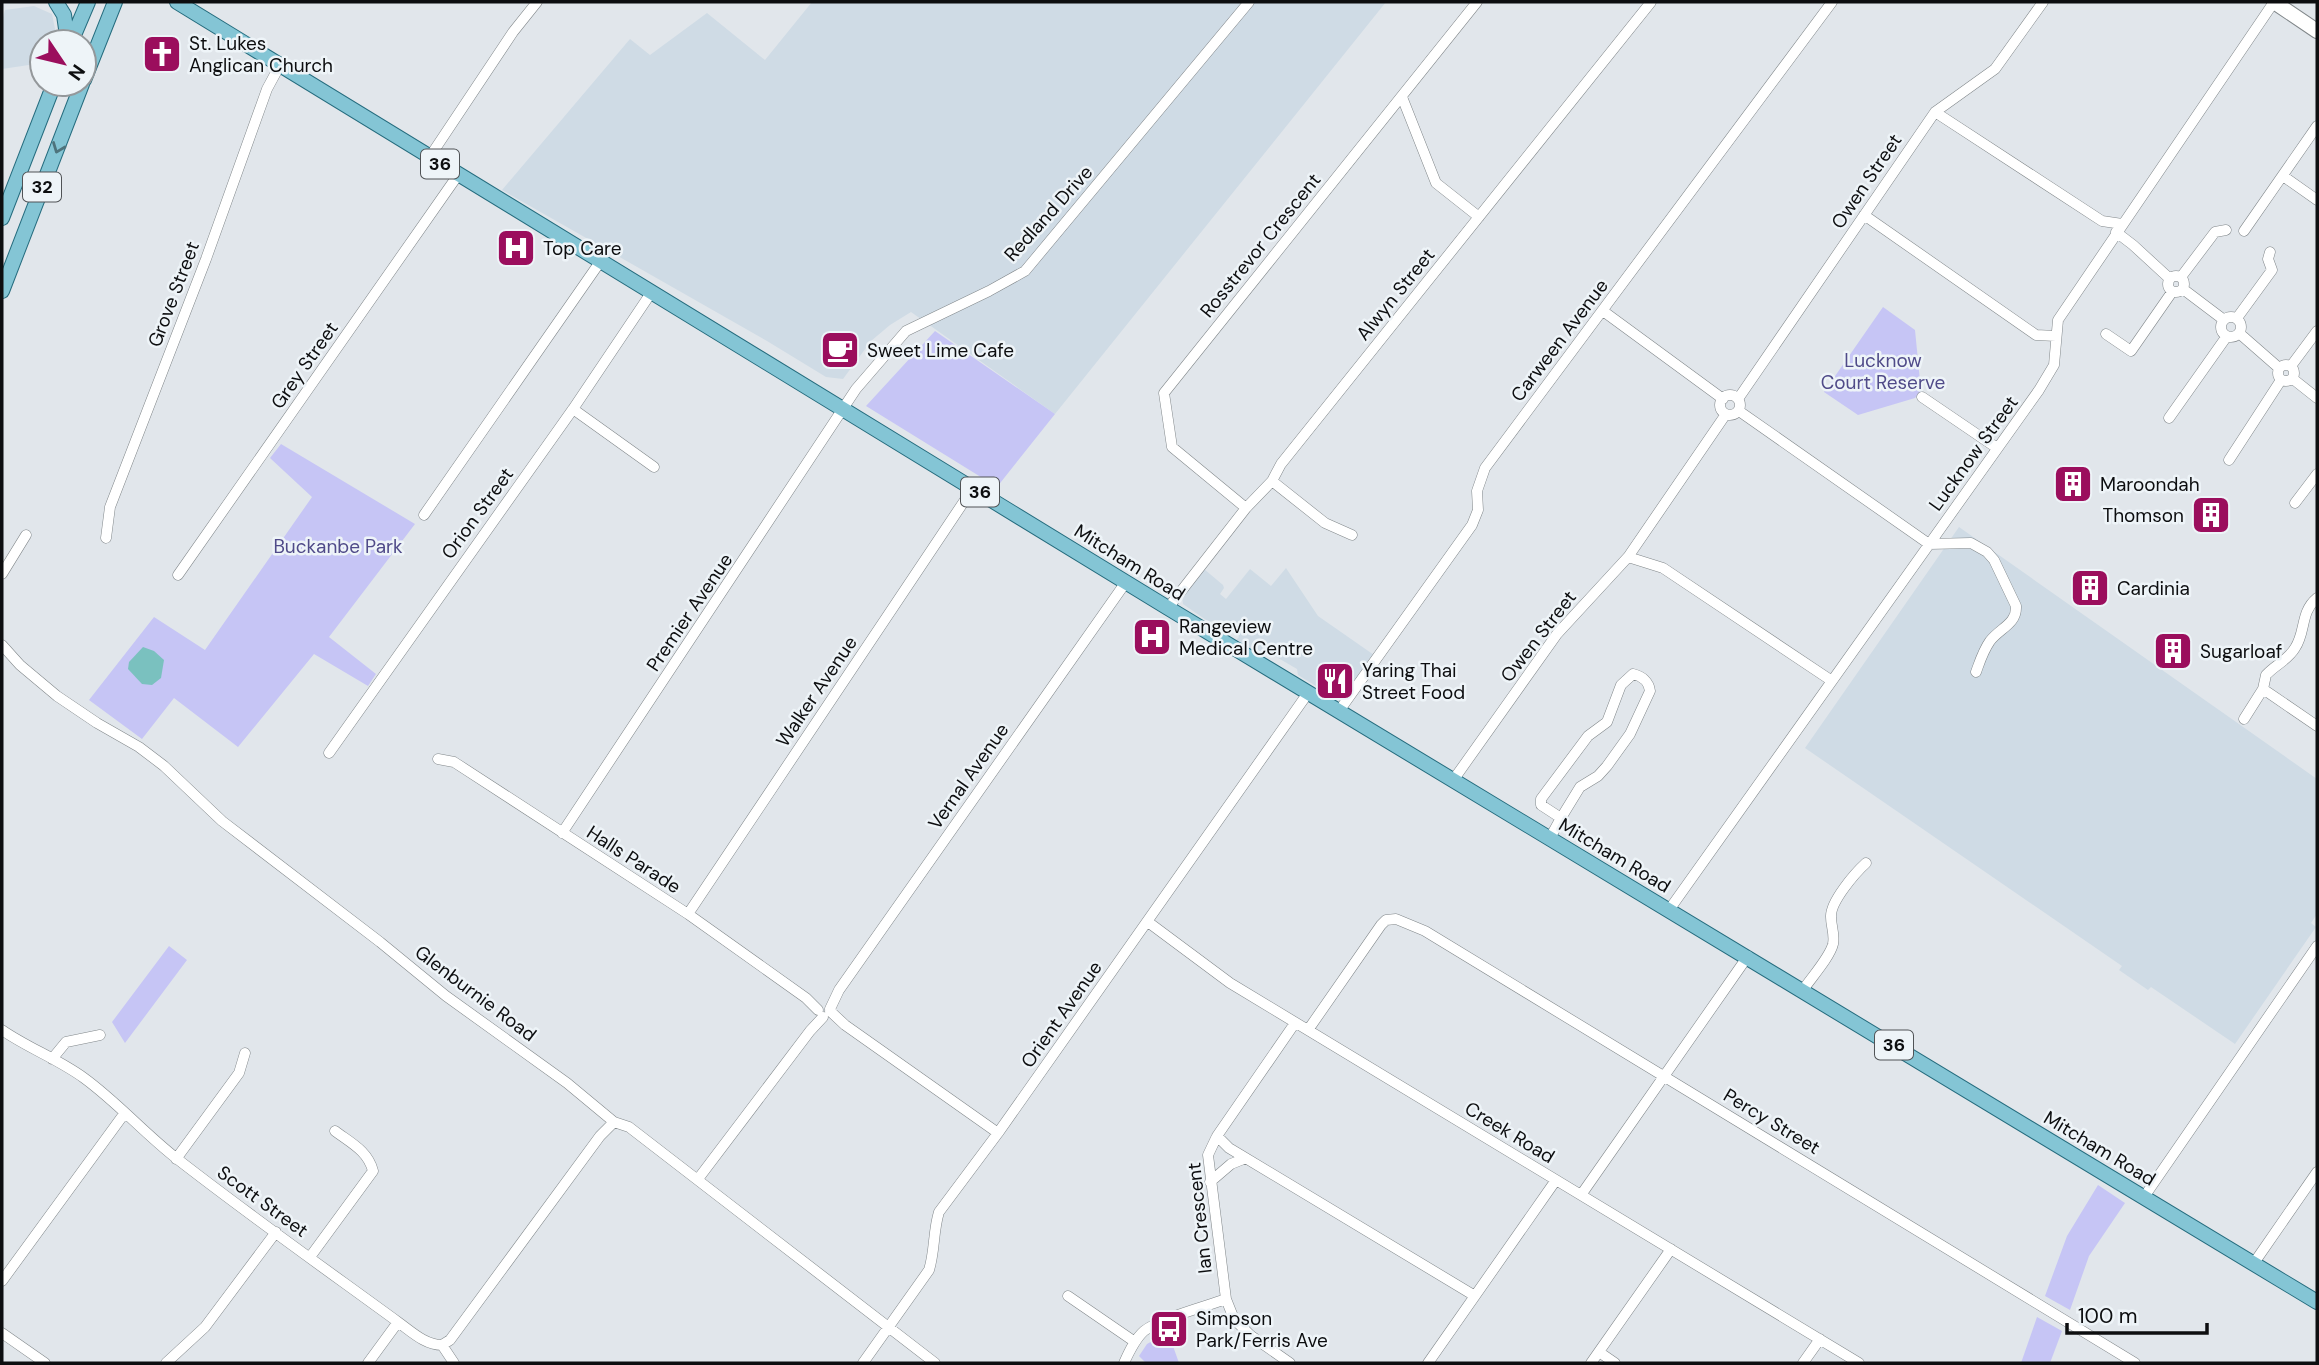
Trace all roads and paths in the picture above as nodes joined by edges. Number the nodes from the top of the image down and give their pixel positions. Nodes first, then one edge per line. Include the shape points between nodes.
1 (56, 2) edge
2 (88, 2) edge
3 (115, 2) edge
4 (177, 2) edge
5 (537, 2) edge
6 (1249, 2) edge
7 (1477, 2) edge
8 (1651, 2) edge
9 (1832, 2) edge
10 (2043, 2) edge
11 (2274, 2) edge
12 (66, 28) edge
13 (76, 28) edge
14 (2317, 31) edge
15 (98, 44) edge
16 (280, 65) junction
17 (1402, 97) junction
18 (49, 98) edge
19 (77, 98) edge
20 (1934, 111) junction
21 (2317, 126) edge
22 (429, 158) junction
23 (458, 175) junction
24 (2283, 176) junction
25 (2317, 200) edge
26 (1864, 215) junction
27 (1479, 217) junction
28 (2, 218) edge
29 (2119, 228) junction
30 (2226, 230) dead end
31 (2244, 230) dead end
32 (2270, 253) dead end
33 (600, 262) junction
34 (2181, 277) junction
35 (2170, 279) junction
36 (2183, 289) junction
37 (2, 291) edge
38 (2172, 292) junction
39 (651, 293) junction
40 (1603, 311) junction
41 (2237, 318) junction
42 (2224, 320) junction
43 (2317, 331) edge
44 (2239, 333) junction
45 (2106, 334) dead end
46 (2056, 336) junction
47 (2227, 336) junction
48 (2291, 366) junction
49 (2279, 368) junction
50 (2293, 379) junction
51 (2281, 380) junction
52 (1922, 397) dead end
53 (2317, 398) edge
54 (1723, 399) junction
55 (1738, 399) junction
56 (573, 409) junction
57 (844, 410) junction
58 (1739, 411) junction
59 (1726, 414) junction
60 (2169, 418) dead end
61 (1997, 448) junction
62 (2229, 460) dead end
63 (654, 467) dead end
64 (2317, 474) edge
65 (1272, 481) junction
66 (973, 488) junction
67 (2295, 503) dead end
68 (1246, 508) junction
69 (424, 515) dead end
70 (26, 535) dead end
71 (1352, 535) dead end
72 (106, 538) dead end
73 (1929, 544) junction
74 (1628, 557) junction
75 (2, 574) edge
76 (178, 575) dead end
77 (1126, 582) junction
78 (2317, 598) edge
79 (1168, 608) junction
80 (2, 645) edge
81 (1976, 672) dead end
82 (1832, 681) junction
83 (2263, 690) junction
84 (1308, 692) junction
85 (1339, 711) junction
86 (2244, 719) dead end
87 (2317, 726) edge
88 (328, 753) dead end
89 (438, 760) dead end
90 (1454, 779) junction
91 (1561, 818) junction
92 (562, 833) junction
93 (1550, 838) junction
94 (1866, 863) dead end
95 (1669, 910) junction
96 (688, 914) junction
97 (1148, 922) junction
98 (2317, 946) edge
99 (1748, 956) junction
100 (1803, 990) junction
101 (824, 1011) junction
102 (1295, 1023) junction
103 (2, 1030) edge
104 (1308, 1030) junction
105 (100, 1035) dead end
106 (246, 1053) dead end
107 (52, 1059) junction
108 (1664, 1076) junction
109 (124, 1114) junction
110 (614, 1122) junction
111 (335, 1131) dead end
112 (998, 1133) junction
113 (1217, 1136) junction
114 (176, 1158) junction
115 (1246, 1158) junction
116 (2317, 1172) edge
117 (698, 1179) junction
118 (1556, 1180) junction
119 (1210, 1182) junction
120 (1581, 1195) junction
121 (2144, 1197) junction
122 (276, 1232) junction
123 (1671, 1249) junction
124 (310, 1257) junction
125 (2254, 1263) junction
126 (2, 1281) edge
127 (1068, 1296) dead end
128 (1475, 1296) junction
129 (1226, 1298) junction
130 (2317, 1302) edge
131 (398, 1322) junction
132 (889, 1329) junction
133 (2, 1333) edge
134 (1820, 1339) junction
135 (1135, 1342) junction
136 (442, 1345) junction
137 (1599, 1352) junction
138 (45, 1363) edge
139 (166, 1363) edge
140 (368, 1363) edge
141 (454, 1363) edge
142 (863, 1363) edge
143 (935, 1363) edge
144 (1124, 1363) edge
145 (1290, 1363) edge
146 (1428, 1363) edge
147 (1591, 1363) edge
148 (1615, 1363) edge
149 (1803, 1363) edge
150 (1859, 1363) edge
151 (2135, 1363) edge

1 - 12 main road
2 - 13 main road
3 - 15 main road, 32
4 - 16 main road, Mitcham Road / 36
5 - 22 street
6 - 57 street, Redland Drive via 1025,271 906,331 856,389
7 - 17 street, Rosstrevor Crescent
8 - 27 street, Alwyn Street
9 - 40 street, Carween Avenue
10 - 20 street, Owen Street via 1995,69
11 - 14 street
11 - 29 street, Lucknow Street
16 - 22 main road, Mitcham Road / 36
16 - 72 street, Grove Street via 267,89 110,507
17 - 27 street via 1436,183
17 - 68 street, Rosstrevor Crescent via 1164,393 1172,447
18 - 28 main road, 32
19 -> 37 main road, 32
20 - 26 street, Owen Street
20 - 29 street
21 - 24 street
22 - 23 main road, Mitcham Road / 36
23 - 33 main road, Mitcham Road / 36
23 - 76 street, Grey Street
24 - 25 street
24 - 31 street
26 - 46 street via 2036,335
26 - 55 street, Owen Street
27 - 65 street, Alwyn Street
29 - 35 street
29 - 46 street, Lucknow Street via 2058,320
30 - 34 street via 2215,232
32 - 41 street via 2272,270
33 - 39 main road, Mitcham Road / 36
33 - 69 street
34 - 35 street
34 - 36 street
35 - 38 street
36 - 38 street
36 - 42 street
38 - 45 street via 2131,351
39 - 56 street, Orion Street
39 - 57 main road, Mitcham Road / 36
40 - 54 street
40 - 85 street, Carween Avenue via 1485,468 1472,525
41 - 42 street
41 - 44 street
42 - 47 street via 2222,330
43 - 48 street
44 - 47 street
44 - 49 street
46 - 61 street, Lucknow Street via 2054,365
47 - 60 street
48 - 49 street
48 - 50 street
49 - 51 street
50 - 51 street
50 - 53 street
51 - 62 street
52 - 61 street
54 - 55 street
54 - 59 street
55 - 58 street
56 - 63 street
56 - 88 street, Orion Street
57 - 66 main road, Mitcham Road / 36
57 - 92 street, Premier Avenue
58 - 59 street
58 - 73 street
59 - 74 street, Owen Street
61 - 73 street, Lucknow Street
64 - 67 street
65 - 68 street, Alwyn Street
65 - 71 street via 1325,523
66 - 77 main road, Mitcham Road / 36
66 - 96 street, Walker Avenue
68 - 79 street, Alwyn Street
70 - 75 street
73 - 81 street via 1971,543 1987,552 2016,606 2013,620 1993,637
73 - 82 street, Lucknow Street
74 - 82 street via 1663,568
74 - 90 street, Owen Street via 1557,634
77 - 79 main road, Mitcham Road / 36
77 - 101 street, Vernal Avenue
78 - 83 street via 2305,611 2297,646 2266,675
79 - 84 main road, Mitcham Road / 36
80 - 110 street, Glenburnie Road via 57,696 164,766 222,821
82 - 95 street, Lucknow Street
83 - 86 street
83 - 87 street
84 - 85 main road, Mitcham Road / 36
84 - 97 street, Orient Avenue
85 - 90 main road, Mitcham Road / 36
89 - 92 street, Halls Parade via 454,762
90 - 93 main road, Mitcham Road / 36
91 - 91 street via 1544,808 1541,799 1588,736 1607,722 1627,677 1641,677 1650,691 1630,734 1598,776 1580,787
91 - 93 street
92 - 96 street, Halls Parade
93 - 95 main road, Mitcham Road / 36
94 - 100 street via 1834,905 1830,916 1833,946
95 - 99 main road, Mitcham Road / 36
96 - 101 street, Halls Parade
97 - 102 street, Creek Road
97 - 112 street, Orient Avenue
98 - 121 street
99 - 100 main road, Mitcham Road / 36
99 - 108 street
100 - 121 main road, Mitcham Road / 36
101 - 112 street, Halls Parade
101 - 117 street, Vernal Avenue
102 - 104 street, Creek Road
102 - 113 street, Ian Crescent
103 - 107 street, Scott Street
104 - 108 street, Percy Street via 1386,920 1396,919 1425,931
104 - 118 street, Creek Road
105 - 107 street via 66,1042
106 - 114 street via 239,1073
107 - 109 street, Scott Street via 81,1075
108 - 120 street
108 - 151 street, Percy Street
109 - 114 street, Scott Street
109 - 126 street
110 - 117 street, Glenburnie Road via 629,1127
110 - 136 street
111 - 124 street via 366,1154 373,1171
112 - 132 street, Orient Avenue via 939,1212 929,1270
113 - 115 street
113 - 119 street, Ian Crescent via 1208,1156
114 - 122 street, Scott Street
115 - 119 street
115 - 128 street
116 - 125 street
117 - 132 street, Glenburnie Road
118 - 120 street, Creek Road
118 - 128 street
119 - 129 street, Ian Crescent
120 - 123 street, Creek Road
121 - 125 main road, Mitcham Road / 36
122 - 124 street, Scott Street
122 - 139 street via 205,1327
123 - 134 street, Creek Road
123 - 137 street
124 - 131 street, Scott Street
125 - 130 main road, Mitcham Road / 36
127 - 135 street
128 - 146 street
129 - 135 street via 1157,1324
129 - 145 street, Ian Crescent via 1234,1319
131 - 136 street, Scott Street via 424,1340
131 - 140 street
132 - 142 street, Orient Avenue
132 - 143 street, Glenburnie Road
133 - 138 street
134 - 149 street
134 - 150 street, Creek Road
135 - 144 street
136 - 141 street
137 - 147 street
137 - 148 street

